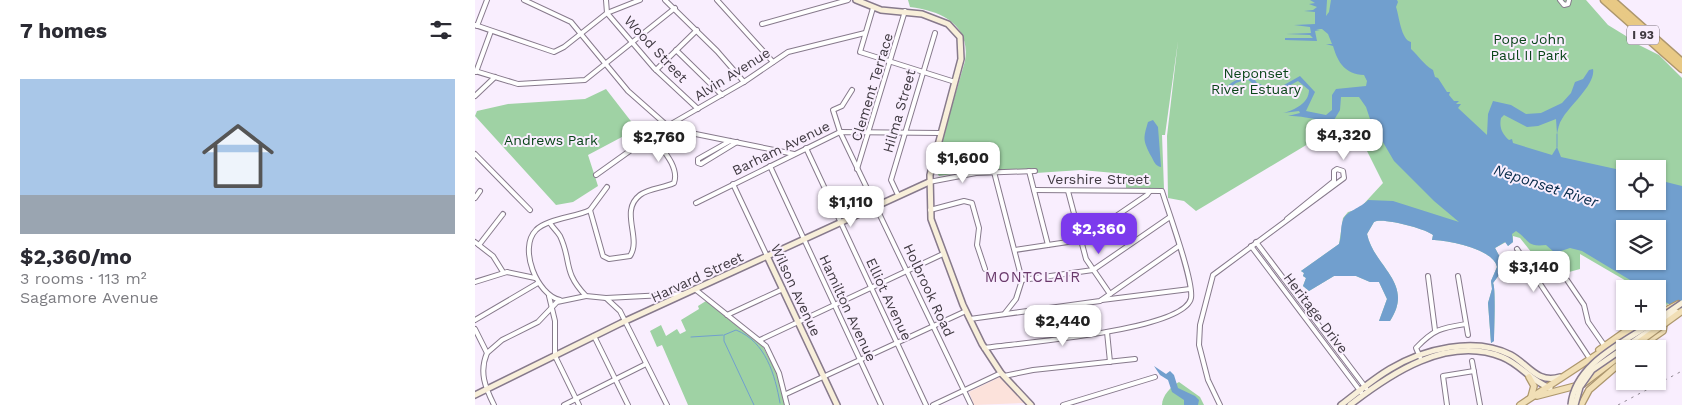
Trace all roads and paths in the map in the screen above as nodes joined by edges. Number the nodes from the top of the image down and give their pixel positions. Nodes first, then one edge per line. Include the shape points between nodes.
1 (487, 0) edge
2 (524, 0) edge
3 (605, 0) edge
4 (640, 0) edge
5 (665, 0) edge
6 (717, 0) edge
7 (848, 0) edge
8 (855, 0) edge
9 (1560, 0) edge
10 (1569, 0) edge
11 (1604, 0) edge
12 (1608, 0) edge
13 (1612, 0) edge
14 (1617, 0) edge
15 (675, 8) junction
16 (873, 8) junction
17 (905, 11) junction
18 (607, 13) junction
19 (762, 24) dead end
20 (476, 25) edge
21 (697, 30) junction
22 (491, 31) junction
23 (581, 33) junction
24 (865, 33) junction
25 (935, 33) dead end
26 (633, 44) junction
27 (676, 50) junction
28 (1682, 60) edge
29 (773, 62) junction
30 (891, 63) junction
31 (607, 64) junction
32 (1682, 68) edge
33 (656, 70) junction
34 (476, 71) edge
35 (922, 73) junction
36 (495, 77) junction
37 (744, 82) junction
38 (955, 82) junction
39 (852, 90) dead end
40 (722, 95) junction
41 (475, 96) edge
42 (698, 109) junction
43 (668, 126) junction
44 (840, 132) junction
45 (869, 132) junction
46 (904, 132) junction
47 (940, 133) junction
48 (652, 136) junction
49 (731, 141) junction
50 (737, 142) junction
51 (806, 148) junction
52 (475, 154) edge
53 (794, 154) junction
54 (770, 166) junction
55 (857, 169) junction
56 (1029, 171) junction
57 (1035, 171) dead end
58 (995, 172) junction
59 (596, 175) dead end
60 (929, 182) junction
61 (1335, 182) dead end
62 (733, 184) junction
63 (607, 187) dead end
64 (1034, 190) junction
65 (480, 191) dead end
66 (1068, 191) junction
67 (1150, 191) junction
68 (898, 195) junction
69 (475, 198) edge
70 (696, 203) dead end
71 (877, 205) junction
72 (530, 210) dead end
73 (590, 210) junction
74 (930, 210) junction
75 (503, 214) dead end
76 (1170, 217) junction
77 (841, 222) junction
78 (550, 223) junction
79 (804, 240) junction
80 (1081, 240) junction
81 (475, 242) edge
82 (1256, 242) junction
83 (479, 245) junction
84 (1048, 245) junction
85 (1179, 246) junction
86 (1251, 246) junction
87 (1517, 249) dead end
88 (1015, 250) junction
89 (943, 254) junction
90 (767, 256) junction
91 (985, 269) dead end
92 (907, 270) junction
93 (1093, 270) junction
94 (503, 272) junction
95 (1428, 276) dead end
96 (1458, 276) dead end
97 (535, 278) junction
98 (1022, 280) junction
99 (1567, 280) dead end
100 (475, 282) edge
101 (538, 283) junction
102 (871, 287) junction
103 (783, 289) junction
104 (1190, 289) junction
105 (696, 290) junction
106 (687, 294) junction
107 (1110, 294) junction
108 (549, 296) junction
109 (586, 296) junction
110 (606, 298) junction
111 (560, 300) junction
112 (1100, 301) junction
113 (1682, 303) edge
114 (835, 304) junction
115 (551, 307) junction
116 (1682, 310) edge
117 (966, 311) junction
118 (1666, 311) edge
119 (1005, 313) junction
120 (1666, 313) edge
121 (727, 315) junction
122 (970, 319) junction
123 (475, 320) edge
124 (625, 322) junction
125 (798, 322) junction
126 (1466, 324) junction
127 (933, 325) junction
128 (475, 329) edge
129 (1435, 330) junction
130 (1626, 330) edge
131 (1635, 330) edge
132 (1642, 330) edge
133 (1663, 330) edge
134 (1107, 332) junction
135 (1468, 335) dead end
136 (594, 336) junction
137 (760, 340) junction
138 (1643, 340) edge
139 (1646, 340) edge
140 (897, 343) junction
141 (1604, 345) junction
142 (984, 348) junction
143 (487, 353) junction
144 (555, 356) junction
145 (1420, 358) junction
146 (1135, 359) dead end
147 (1590, 359) junction
148 (1616, 359) edge
149 (860, 360) junction
150 (1472, 361) dead end
151 (1110, 362) junction
152 (647, 364) junction
153 (1616, 365) edge
154 (1616, 366) edge
155 (1474, 371) junction
156 (1002, 374) junction
157 (1357, 375) junction
158 (1563, 376) junction
159 (824, 377) junction
160 (1155, 377) dead end
161 (1529, 377) junction
162 (615, 379) junction
163 (1375, 380) junction
164 (1585, 383) junction
165 (1547, 387) junction
166 (486, 389) junction
167 (964, 390) junction
168 (1563, 390) junction
169 (1364, 391) junction
170 (786, 394) junction
171 (475, 395) edge
172 (576, 399) junction
173 (1529, 399) junction
174 (665, 404) edge
175 (494, 405) edge
176 (564, 405) edge
177 (579, 405) edge
178 (628, 405) edge
179 (787, 405) edge
180 (837, 405) edge
181 (881, 405) edge
182 (926, 405) edge
183 (933, 405) edge
184 (971, 405) edge
185 (1031, 405) edge
186 (1063, 405) edge
187 (1220, 405) edge
188 (1341, 405) edge
189 (1350, 405) edge
190 (1447, 405) edge
191 (1480, 405) edge
192 (1520, 405) edge
193 (1571, 405) edge
194 (1575, 405) edge
195 (1581, 405) edge

1 - 20 street
2 - 23 street via 566,19
3 - 18 street, Wood Street
4 - 18 street
5 - 15 street
6 - 29 street
7 - 19 street
8 - 16 main road
9 - 10 street via 1564,6
11 - 32 highway, I 93
12 - 32 highway, I 93
13 - 28 highway, I 93
14 - 28 highway, I 93
15 - 21 street
15 - 26 street
16 - 17 main road
16 - 24 street
17 - 30 street, Clement Terrace
17 - 38 main road via 922,14 955,29 962,48
18 - 23 street
18 - 26 street, Wood Street
20 - 22 street
21 - 27 street
21 - 37 street
22 - 23 street via 553,52
22 - 34 street
23 - 31 street
24 - 29 street, Alvin Avenue via 788,52
24 - 30 street via 860,52
25 - 35 street, Hilma Street
26 - 31 street
26 - 33 street, Wood Street
27 - 33 street
27 - 40 street
29 - 37 street, Alvin Avenue
30 - 35 street
30 - 45 street, Clement Terrace
31 - 36 street via 585,80 519,84
31 - 43 street via 629,91
33 - 42 street, Wood Street
34 - 36 street
35 - 38 street
35 - 46 street, Hilma Street
36 - 41 street
37 - 40 street, Alvin Avenue
38 - 47 main road
39 - 44 street, Holbrook Road via 842,106 833,110
40 - 42 street, Alvin Avenue
42 - 43 street, Alvin Avenue
43 - 48 street, Alvin Avenue
43 - 49 street via 673,130
44 - 45 street, Barham Avenue
44 - 51 street, Barham Avenue
44 - 55 street, Holbrook Road
45 - 46 street, Barham Avenue
45 - 55 street, Clement Terrace
46 - 47 street, Barham Avenue
46 - 68 street, Hilma Street via 891,180
47 - 60 main road
48 - 59 street, Alvin Avenue
48 - 73 street via 676,175 674,183 645,192 634,202 630,214 633,250 629,257 609,259 603,256
49 - 50 street
49 - 50 street via 698,159 698,162 701,164
50 - 53 street
51 - 53 street, Barham Avenue
51 - 77 street, Elliot Avenue
52 - 72 street
53 - 54 street, Barham Avenue
54 - 62 street, Barham Avenue
54 - 79 street, Hamilton Avenue
55 - 71 street, Holbrook Road
56 - 57 street
56 - 58 street
56 - 64 street
58 - 60 street
58 - 88 street
60 - 68 main road, Harvard Street
60 - 74 main road
61 - 82 street
62 - 70 street, Barham Avenue
62 - 90 street, Wilson Avenue
63 - 73 street
64 - 66 street, Vershire Street
64 - 84 street
65 - 69 street
66 - 67 street, Vershire Street
66 - 80 street
67 - 76 street, Vershire Street via 1162,191
67 - 80 street
68 - 71 main road, Harvard Street
71 - 77 main road, Harvard Street
71 - 92 street, Holbrook Road
73 - 78 street
74 - 89 main road
74 - 91 street via 964,201 972,203 979,228 977,245
75 - 83 street
76 - 85 street
76 - 93 street
77 - 79 main road, Harvard Street
77 - 102 street, Elliot Avenue
78 - 97 street via 537,229 532,238 530,254
78 - 109 street via 559,235 572,278
79 - 90 main road, Harvard Street
79 - 114 street, Hamilton Avenue
80 - 84 street
80 - 93 street
81 - 83 street
82 - 86 street
82 - 157 street, Heritage Drive
83 - 94 street via 494,258
84 - 88 street
85 - 104 street
85 - 107 street
86 - 169 street, Heritage Drive
86 - 187 street via 1213,275 1200,325 1199,345 1203,363
87 - 147 street
88 - 98 street
89 - 92 street
89 - 117 main road
90 - 103 main road, Wilson Avenue
90 - 105 main road, Harvard Street
92 - 102 street
92 - 127 street, Holbrook Road
93 - 98 street
93 - 107 street
94 - 97 street
94 - 100 street
95 - 129 street
96 - 126 street
97 - 101 street
98 - 119 street via 1016,299
99 - 141 street via 1586,308 1588,322
101 - 108 street
101 - 123 street
102 - 114 street
102 - 140 street, Elliot Avenue
103 - 121 street
103 - 125 main road, Wilson Avenue
104 - 112 street
104 - 134 street via 1189,303 1173,315
105 - 106 main road, Harvard Street
105 - 121 street
106 - 110 street
106 - 124 main road, Harvard Street
107 - 112 street
108 - 111 street
108 - 115 street
109 - 110 street
109 - 111 street
110 - 124 street
111 - 115 street
112 - 119 street
113 - 118 main road, bridge
113 - 120 main road, bridge
114 - 125 street
114 - 149 street, Hamilton Avenue
115 - 143 street via 538,322 502,340
115 - 144 street via 555,321
116 - 138 main road, bridge
116 - 194 main road, bridge via 1592,370 1580,387
117 - 122 main road
117 - 127 street
119 - 122 street
121 - 137 street
122 - 142 main road
124 - 136 main road, Harvard Street
124 - 152 street
125 - 137 street
125 - 159 main road, Wilson Avenue
126 - 129 street
126 - 135 street
127 - 140 street
127 - 167 street, Holbrook Road
128 - 143 street
129 - 145 street via 1416,348
130 - 141 main road
131 - 147 main road, bridge
132 - 193 main road, bridge via 1589,367 1576,385
133 - 139 main road
134 - 142 street
134 - 151 street
136 - 144 main road, Harvard Street
136 - 162 street
137 - 170 street via 775,361
140 - 149 street
140 - 182 street, Elliot Avenue
141 - 147 main road
142 - 156 main road
143 - 166 street via 483,371
144 - 166 main road, Harvard Street
144 - 172 street
145 - 158 main road via 1457,347 1491,348 1516,358 1539,377
145 - 161 main road via 1486,353 1509,360
145 - 163 main road via 1396,366
145 - 169 main road
146 - 151 street
147 - 158 main road
148 - 164 main road
149 - 159 street
149 - 181 street, Hamilton Avenue
150 - 155 street
151 - 156 street
152 - 162 street
152 - 174 street
153 - 164 main road
154 - 195 main road via 1584,396
155 - 190 street via 1443,376
155 - 191 street
156 - 167 street
156 - 185 main road
157 - 163 street via 1367,381
157 - 169 street, Heritage Drive
158 - 165 main road
158 - 168 main road via 1559,385
159 - 170 street
159 - 180 main road, Wilson Avenue
160 - 186 street
161 - 165 main road
161 - 173 main road via 1534,386
162 - 172 street
162 - 178 street
163 - 169 main road
164 - 168 main road
165 - 168 main road
165 - 173 main road
166 - 171 main road, Harvard Street
166 - 175 street
167 - 183 street
167 - 184 street, Holbrook Road
168 - 173 main road
169 - 188 main road
169 - 189 main road
170 - 179 street
172 - 176 street
172 - 177 street
173 - 192 main road

